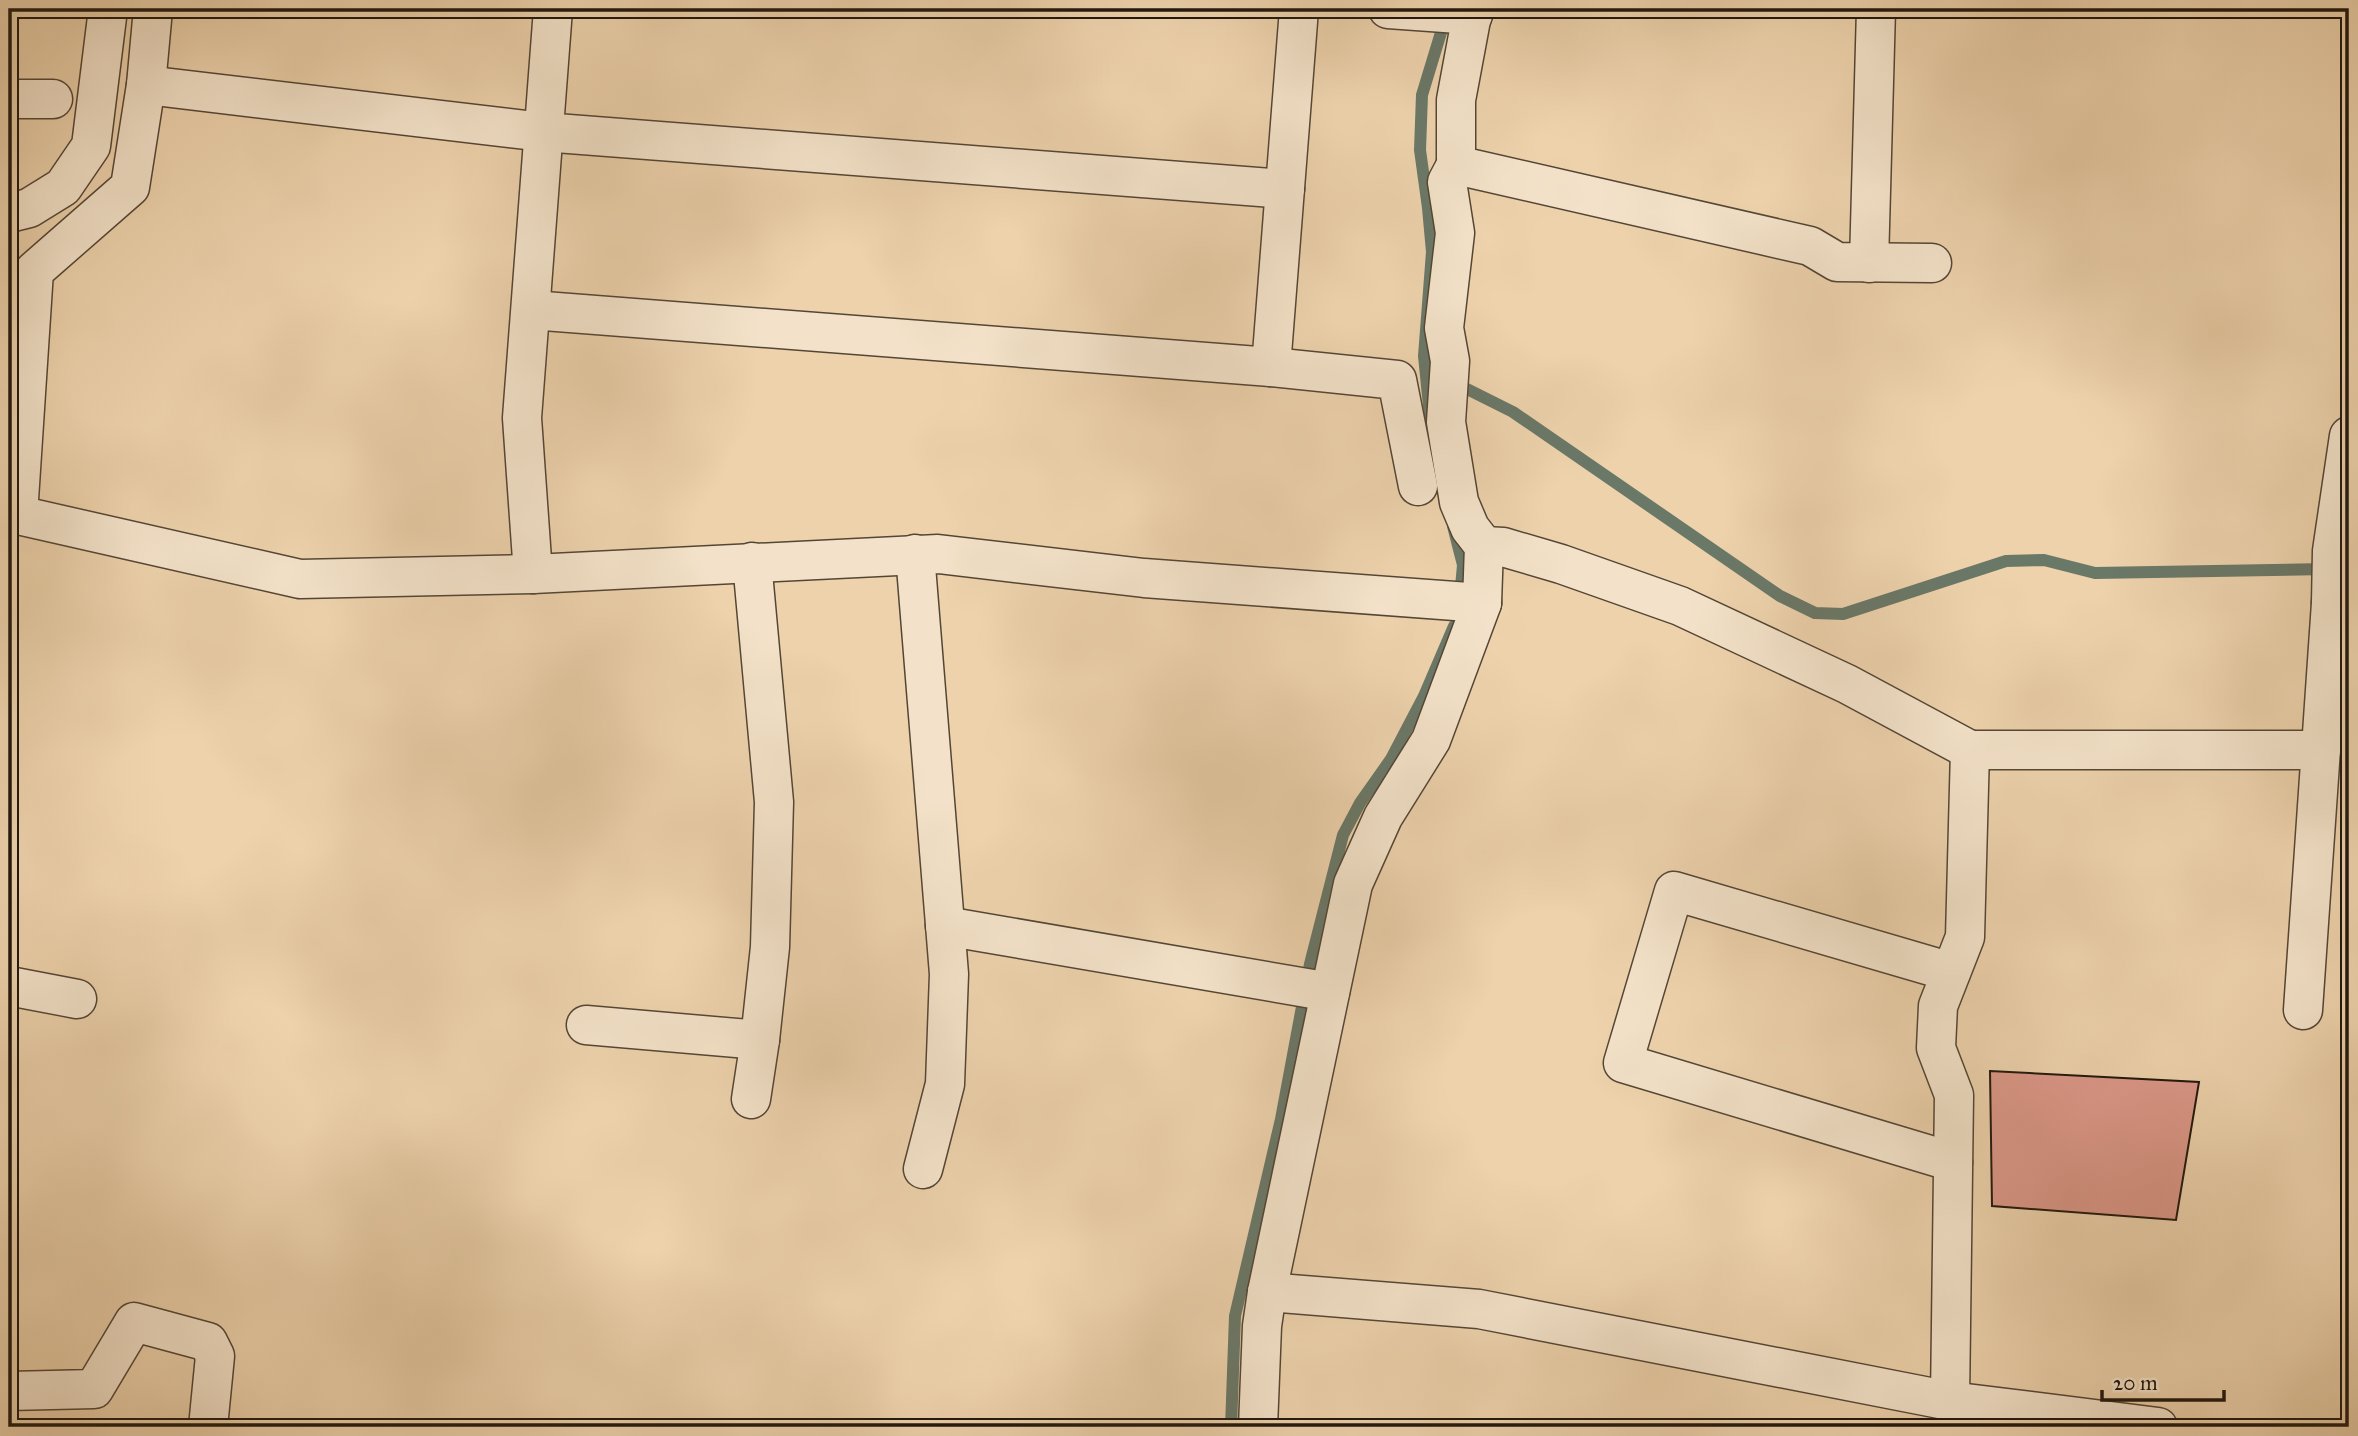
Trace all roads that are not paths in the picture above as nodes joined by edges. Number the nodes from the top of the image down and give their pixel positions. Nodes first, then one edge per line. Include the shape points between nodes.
1 (108, 9) edge
2 (153, 9) edge
3 (553, 9) edge
4 (1299, 9) edge
5 (1388, 9) edge
6 (1876, 9) edge
7 (1459, 12) edge
8 (146, 85) junction
9 (9, 100) edge
10 (53, 100) dead end
11 (543, 132) junction
12 (1456, 165) junction
13 (1285, 188) junction
14 (9, 213) edge
15 (1868, 263) junction
16 (1932, 263) dead end
17 (531, 310) junction
18 (1270, 367) junction
19 (2349, 436) edge
20 (1418, 486) dead end
21 (13, 516) edge
22 (1485, 546) junction
23 (915, 554) junction
24 (752, 562) junction
25 (533, 574) junction
26 (2336, 584) edge
27 (1468, 602) junction
28 (1970, 750) junction
29 (2320, 750) junction
30 (945, 926) junction
31 (1951, 972) junction
32 (9, 986) edge
33 (1313, 989) junction
34 (77, 999) dead end
35 (2303, 1010) dead end
36 (586, 1025) dead end
37 (760, 1040) junction
38 (751, 1099) dead end
39 (1953, 1162) junction
40 (923, 1169) dead end
41 (1267, 1292) junction
42 (9, 1391) edge
43 (1950, 1401) junction
44 (208, 1427) edge
45 (1258, 1427) edge
46 (2158, 1427) edge

1 - 14 street via 92,146 63,187 29,208
2 - 8 street
3 - 11 street
4 - 13 street
5 - 7 street
6 - 15 street
7 - 12 street
8 - 11 street
8 - 21 street via 130,187 34,271
9 - 10 street
11 - 13 street
11 - 17 street
12 - 15 street via 1810,246 1837,262
12 - 22 street via 1447,182 1455,233 1444,328 1450,361 1446,422 1459,502 1470,528
13 - 18 street
15 - 16 street
17 - 18 street
17 - 25 street via 522,418
18 - 20 street via 1397,380
19 - 26 street
21 - 25 street via 300,579
22 - 27 street
22 - 28 street via 1561,564 1680,606 1847,684
23 - 24 street
23 - 27 street via 1144,578
23 - 30 street
24 - 25 street
24 - 37 street via 774,802 770,947
26 - 29 street
27 - 33 street via 1431,740 1383,817
28 - 29 street
28 - 31 street via 1965,937
29 - 35 street
30 - 33 street
30 - 40 street via 949,974 946,1084
31 - 39 street via 1938,1006 1936,1048 1954,1095
31 - 39 street via 1674,891 1623,1063
32 - 34 street
33 - 41 street
36 - 37 street
37 - 38 street
39 - 43 street
41 - 43 street via 1479,1309
41 - 45 street
42 - 44 street via 94,1389 134,1322 208,1342 215,1356
43 - 46 street

